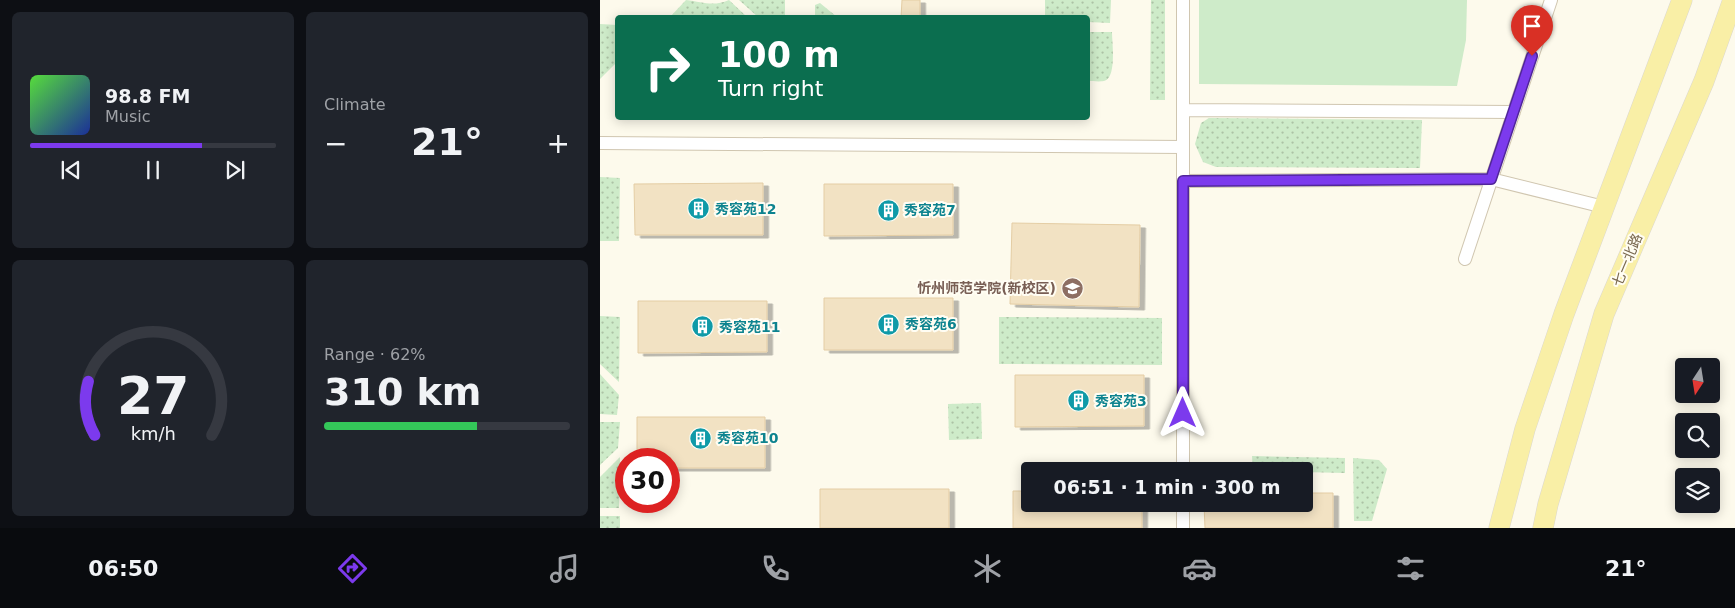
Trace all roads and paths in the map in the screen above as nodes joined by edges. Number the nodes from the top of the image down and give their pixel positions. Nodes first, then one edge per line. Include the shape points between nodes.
1 (1183, 0) edge
2 (1551, 0) edge
3 (1682, 0) edge
4 (1732, 0) edge
5 (1183, 110) junction
6 (1514, 112) junction
7 (600, 143) edge
8 (1183, 147) junction
9 (1491, 179) junction
10 (1183, 181) junction
11 (1604, 207) junction
12 (1465, 259) dead end
13 (1183, 462) edge
14 (1183, 512) edge
15 (1183, 528) edge
16 (1500, 528) edge
17 (1543, 528) edge

1 - 5 street
2 - 6 street
3 - 11 main road
4 - 17 main road, 七一北路 via 1704,81 1604,314
5 - 6 street
5 - 8 street
6 - 9 street
7 - 8 street
8 - 10 street
9 - 10 street
9 - 11 street
9 - 12 street
10 - 13 street
11 - 16 main road via 1525,429
14 - 15 street

